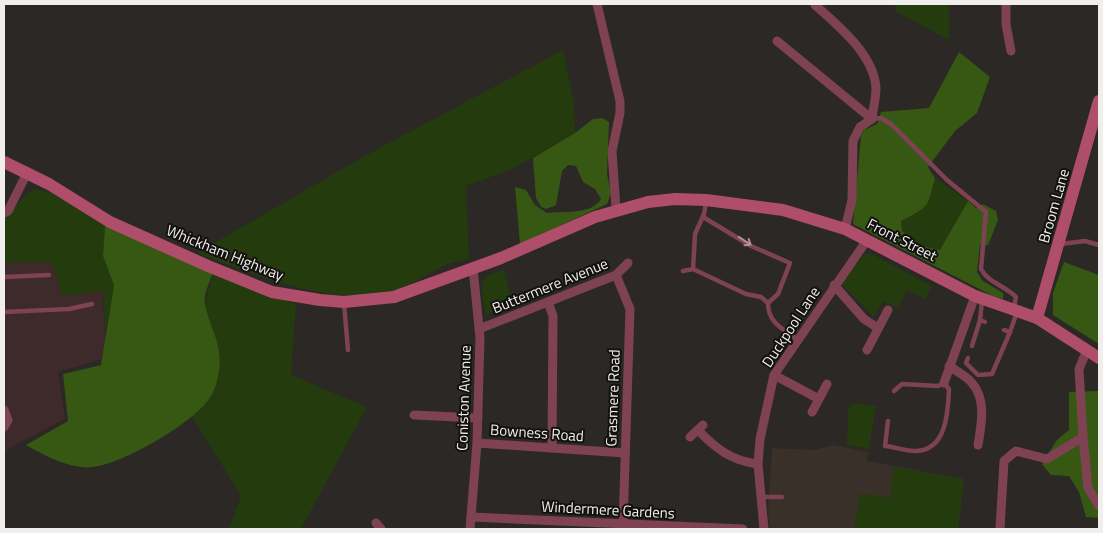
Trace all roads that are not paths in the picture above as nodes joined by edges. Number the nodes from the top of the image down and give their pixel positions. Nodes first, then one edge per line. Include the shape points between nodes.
1 (597, 4) edge
2 (1006, 4) edge
3 (815, 6) dead end
4 (777, 41) dead end
5 (1011, 51) dead end
6 (1099, 101) edge
7 (872, 119) junction
8 (4, 162) edge
9 (26, 173) junction
10 (676, 199) joint
11 (706, 200) junction
12 (616, 209) junction
13 (4, 213) edge
14 (703, 217) junction
15 (845, 229) junction
16 (867, 240) junction
17 (1060, 244) junction
18 (1099, 244) edge
19 (628, 263) dead end
20 (473, 268) junction
21 (693, 269) junction
22 (683, 272) dead end
23 (49, 275) dead end
24 (616, 275) junction
25 (4, 277) edge
26 (834, 285) junction
27 (979, 297) junction
28 (344, 302) junction
29 (548, 302) junction
30 (768, 303) junction
31 (92, 304) dead end
32 (888, 310) dead end
33 (1016, 310) junction
34 (4, 312) edge
35 (1037, 318) junction
36 (878, 328) junction
37 (479, 329) junction
38 (1004, 330) dead end
39 (1010, 332) junction
40 (798, 340) junction
41 (972, 346) dead end
42 (348, 350) dead end
43 (867, 350) dead end
44 (1087, 350) junction
45 (968, 358) dead end
46 (1099, 358) edge
47 (949, 366) junction
48 (774, 375) junction
49 (944, 382) junction
50 (827, 384) dead end
51 (894, 391) dead end
52 (819, 399) junction
53 (4, 410) edge
54 (812, 412) dead end
55 (414, 415) dead end
56 (478, 418) junction
57 (888, 421) dead end
58 (4, 427) edge
59 (690, 437) dead end
60 (1083, 437) junction
61 (477, 444) junction
62 (978, 445) dead end
63 (552, 448) junction
64 (626, 453) junction
65 (758, 464) junction
66 (760, 497) junction
67 (782, 497) dead end
68 (1099, 506) edge
69 (471, 517) junction
70 (623, 525) junction
71 (470, 529) edge
72 (743, 529) edge
73 (764, 529) edge
74 (1000, 529) edge

1 - 12 street via 620,100 612,151
2 - 5 street
3 - 7 street via 854,42 872,75 876,95
4 - 7 street
6 - 17 main road, Broom Lane
7 - 15 street via 860,127 853,140 852,200
7 - 33 lane via 881,118 891,124 947,180 986,212 981,270 984,276 1016,298
8 - 9 main road, Whickham Highway
9 - 13 street
9 - 28 main road, Whickham Highway via 110,222 272,292
10 - 11 main road, Front Street
10 - 12 main road, Whickham Highway
11 - 14 lane
11 - 15 main road, Front Street via 788,211
12 - 20 main road, Whickham Highway
14 - 21 lane via 695,234
14 -> 30 lane via 751,246 790,263 778,294
15 - 16 main road, Front Street
16 - 26 street, Duckpool Lane
16 - 27 main road, Front Street
17 - 18 lane via 1085,241
17 - 35 main road, Broom Lane
19 - 24 street, Buttermere Avenue
20 - 28 main road, Whickham Highway via 394,297
20 - 37 street, Coniston Avenue
21 - 22 lane
21 - 30 lane
23 - 25 lane
24 - 29 street, Buttermere Avenue
24 - 64 street, Grasmere Road via 630,309
26 - 36 street via 864,319
26 - 40 street, Duckpool Lane
27 - 33 main road, Front Street
27 - 41 lane via 982,321
27 - 47 street
28 - 42 lane
29 - 37 street, Buttermere Avenue
29 - 63 street via 553,316
30 - 40 lane via 770,319
31 - 34 lane via 69,309
32 - 36 street
33 - 35 main road, Front Street
33 - 39 lane
35 - 44 main road, Front Street
36 - 43 street
37 - 56 street, Coniston Avenue
38 - 39 lane
39 - 45 lane via 992,374 978,375 968,367
40 - 48 street, Duckpool Lane
44 - 46 main road, Front Street
44 - 60 street via 1079,369
47 - 49 street
47 - 62 street via 972,382 977,392 982,418
48 - 52 street
48 - 65 street, Duckpool Lane via 763,418
49 - 51 lane via 938,386 902,384
49 - 57 lane via 950,388 944,430 939,440 916,451 885,446
50 - 52 street
52 - 54 street
53 - 58 street via 8,420
55 - 56 street
56 - 61 street, Coniston Avenue
59 - 65 street via 700,427 727,455 742,462
60 - 68 street via 1088,488
60 - 74 street via 1047,459 1016,451 1004,461
61 - 63 street, Bowness Road
61 - 69 street, Coniston Avenue
63 - 64 street, Bowness Road
64 - 70 street, Grasmere Road
65 - 66 street, Duckpool Lane
66 - 67 lane
66 - 73 street, Duckpool Lane
69 - 70 street, Windermere Gardens
69 - 71 street, Coniston Avenue
70 - 72 street, Windermere Gardens

